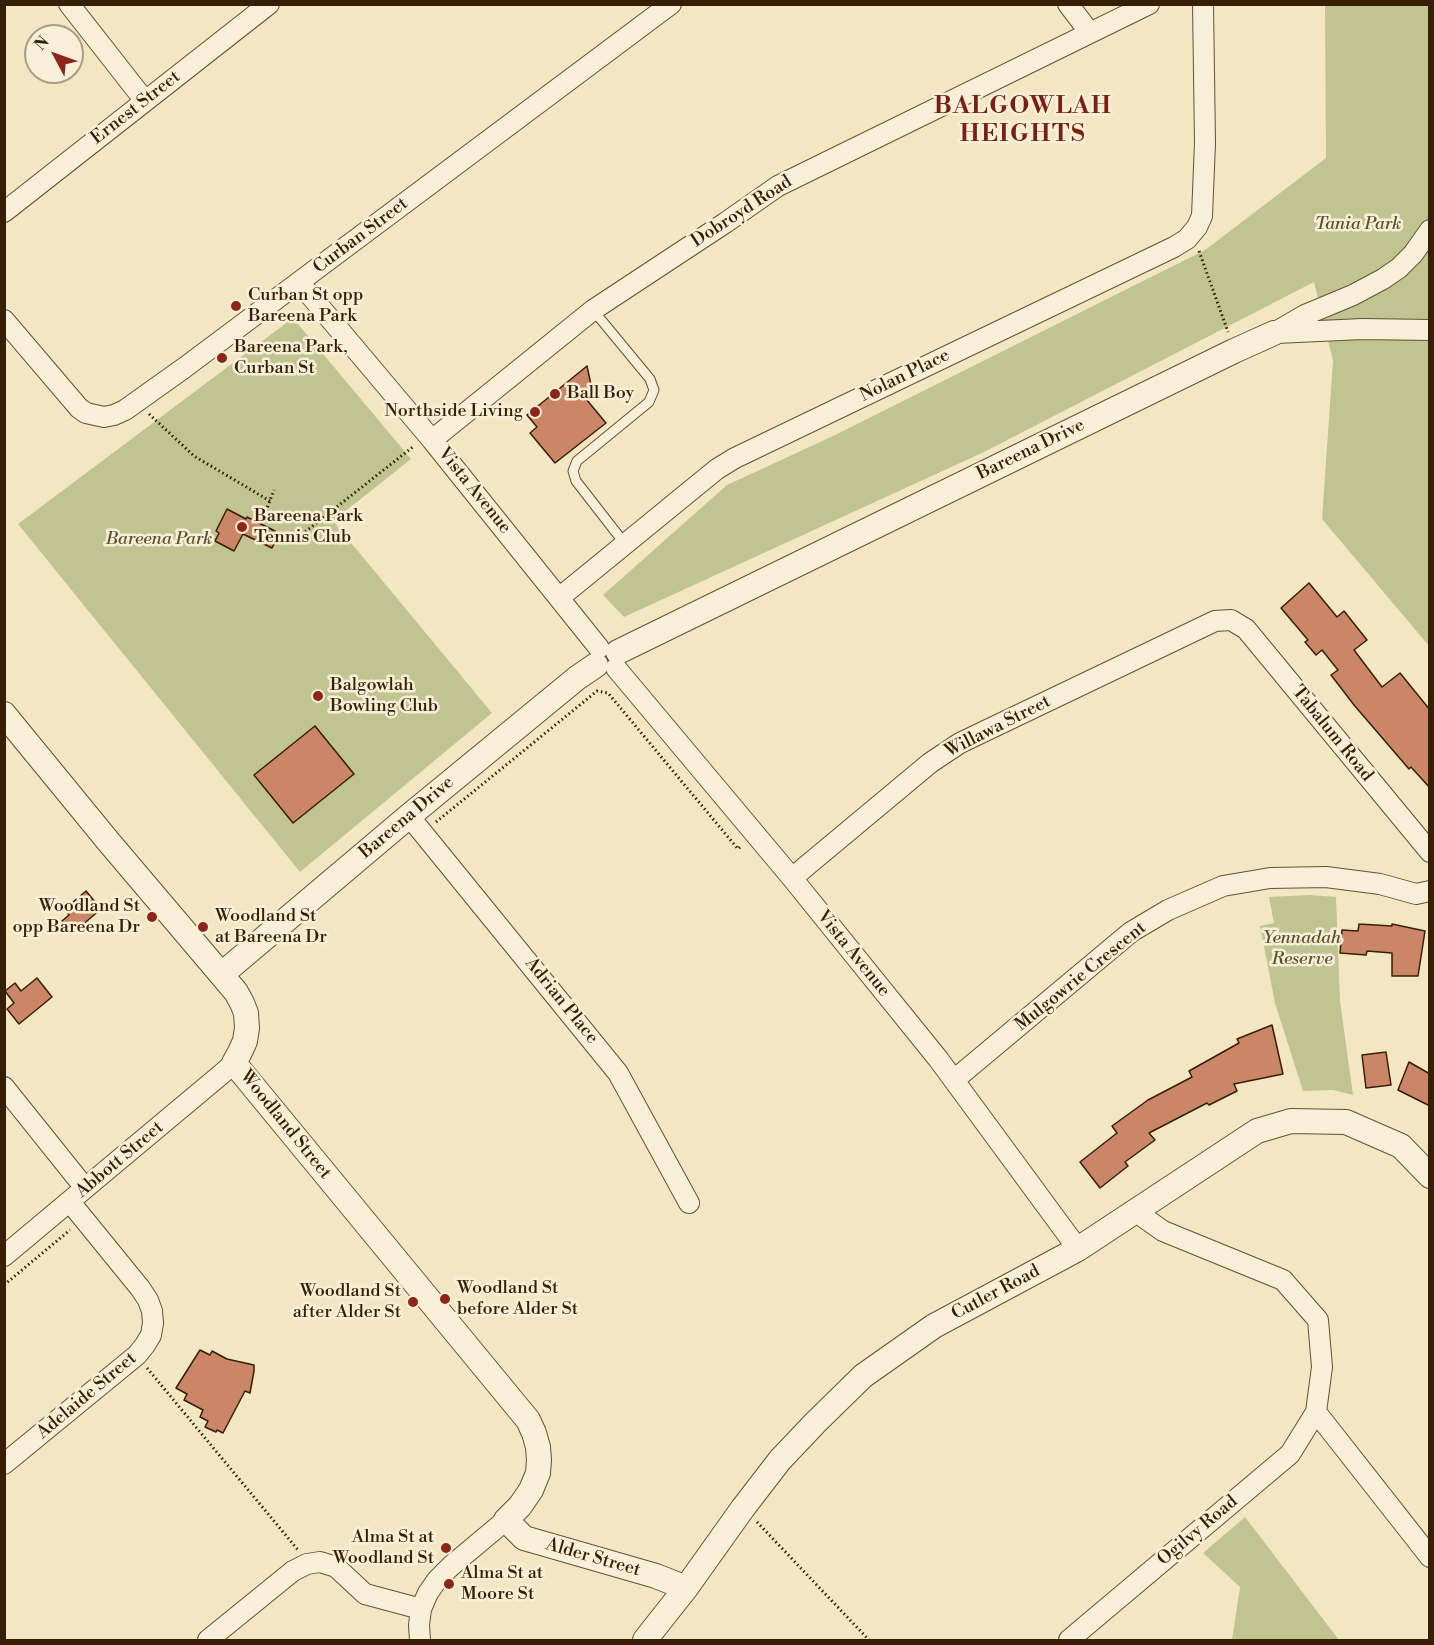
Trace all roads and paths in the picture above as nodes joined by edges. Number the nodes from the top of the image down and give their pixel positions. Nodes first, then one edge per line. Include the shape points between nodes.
1 (69, 4) edge
2 (269, 4) edge
3 (671, 4) edge
4 (1068, 4) edge
5 (1149, 4) edge
6 (1203, 4) edge
7 (1090, 33) junction
8 (145, 101) junction
9 (4, 212) edge
10 (1430, 230) edge
11 (1193, 233) junction
12 (299, 282) junction
13 (1337, 301) junction
14 (593, 310) junction
15 (4, 320) edge
16 (1348, 330) junction
17 (1430, 330) edge
18 (1274, 333) junction
19 (1234, 351) junction
20 (146, 411) dead end
21 (432, 440) junction
22 (274, 490) dead end
23 (270, 501) junction
24 (261, 524) dead end
25 (291, 543) dead end
26 (625, 544) junction
27 (559, 598) junction
28 (1231, 620) joint
29 (607, 658) junction
30 (592, 689) dead end
31 (582, 703) junction
32 (4, 714) edge
33 (642, 725) dead end
34 (639, 730) junction
35 (416, 825) junction
36 (754, 835) junction
37 (1430, 852) edge
38 (792, 879) junction
39 (1430, 891) edge
40 (222, 974) junction
41 (234, 1063) junction
42 (954, 1080) junction
43 (4, 1087) edge
44 (1430, 1176) edge
45 (86, 1188) junction
46 (70, 1202) junction
47 (689, 1203) dead end
48 (1136, 1212) junction
49 (76, 1224) dead end
50 (1078, 1249) junction
51 (4, 1256) edge
52 (4, 1285) edge
53 (137, 1355) junction
54 (1316, 1412) junction
55 (4, 1464) edge
56 (753, 1517) dead end
57 (506, 1520) junction
58 (1430, 1557) edge
59 (307, 1564) junction
60 (686, 1588) junction
61 (421, 1609) junction
62 (208, 1641) edge
63 (420, 1641) edge
64 (645, 1641) edge
65 (869, 1641) edge
66 (1069, 1641) edge

1 - 8 street
2 - 8 street, Ernest Street
3 - 12 street, Curban Street
4 - 7 street
5 - 7 street, Dobroyd Road
6 - 11 street via 1202,216
7 - 14 street, Dobroyd Road via 778,186
8 - 9 street, Ernest Street
10 - 13 street, Bareena Drive via 1399,268
11 - 19 path
11 - 26 street, Nolan Place via 1174,247 735,458
12 - 15 street, Curban Street via 136,404 104,417 79,408
12 - 21 street, Vista Avenue
13 - 16 street via 1329,312 1330,320
13 - 18 street, Bareena Drive
14 - 21 street, Dobroyd Road
14 - 26 lane via 650,379 654,390 649,402 577,461 573,471 576,481
16 - 17 street
16 - 18 street
18 - 19 street, Bareena Drive
19 - 29 street, Bareena Drive
20 - 23 path via 195,456
21 - 25 path via 416,445
21 - 27 street, Vista Avenue
22 - 23 path
23 - 24 path
26 - 27 street, Nolan Place
27 - 29 street, Vista Avenue
28 - 37 street, Tabalum Road via 1246,629
28 - 38 street, Willawa Street via 1215,621 960,743 930,763
29 - 35 street, Bareena Drive via 577,678
29 - 36 street, Vista Avenue
30 - 31 path
31 - 34 path via 597,691 608,693
31 - 35 path
32 - 40 street, Woodland Street
33 - 34 path
34 - 36 path via 738,849
35 - 40 street, Bareena Drive
35 - 47 street, Adrian Place via 618,1072
36 - 38 street, Vista Avenue
38 - 42 street, Vista Avenue
39 - 42 street, Mulgowrie Crescent via 1416,894 1380,884 1326,877 1270,878 1223,886 1168,910 1131,933
40 - 41 street, Woodland Street via 246,1013 245,1041
41 - 45 street, Abbott Street
41 - 57 street, Woodland Street via 528,1420 538,1447 538,1473 531,1490
42 - 50 street, Vista Avenue
43 - 45 street
44 - 48 street, Cutler Road via 1401,1146 1346,1122 1291,1121 1257,1131
45 - 46 street, Abbott Street
46 - 51 street, Abbott Street
46 - 53 street, Adelaide Street via 148,1300 152,1311 151,1335
48 - 50 street, Cutler Road
48 - 54 street via 1163,1231 1283,1280 1318,1320 1322,1367
49 - 52 path
50 - 60 street, Cutler Road via 934,1326 863,1376 780,1460
53 - 55 street, Adelaide Street
53 - 59 path
54 - 58 street
54 - 66 street, Ogilvy Road via 1290,1454
56 - 65 path
57 - 60 street, Alder Street via 524,1538
57 - 61 street via 437,1580
59 - 61 street via 336,1566 364,1594
59 - 62 street via 293,1571
60 - 64 street, Cutler Road
61 - 63 street

